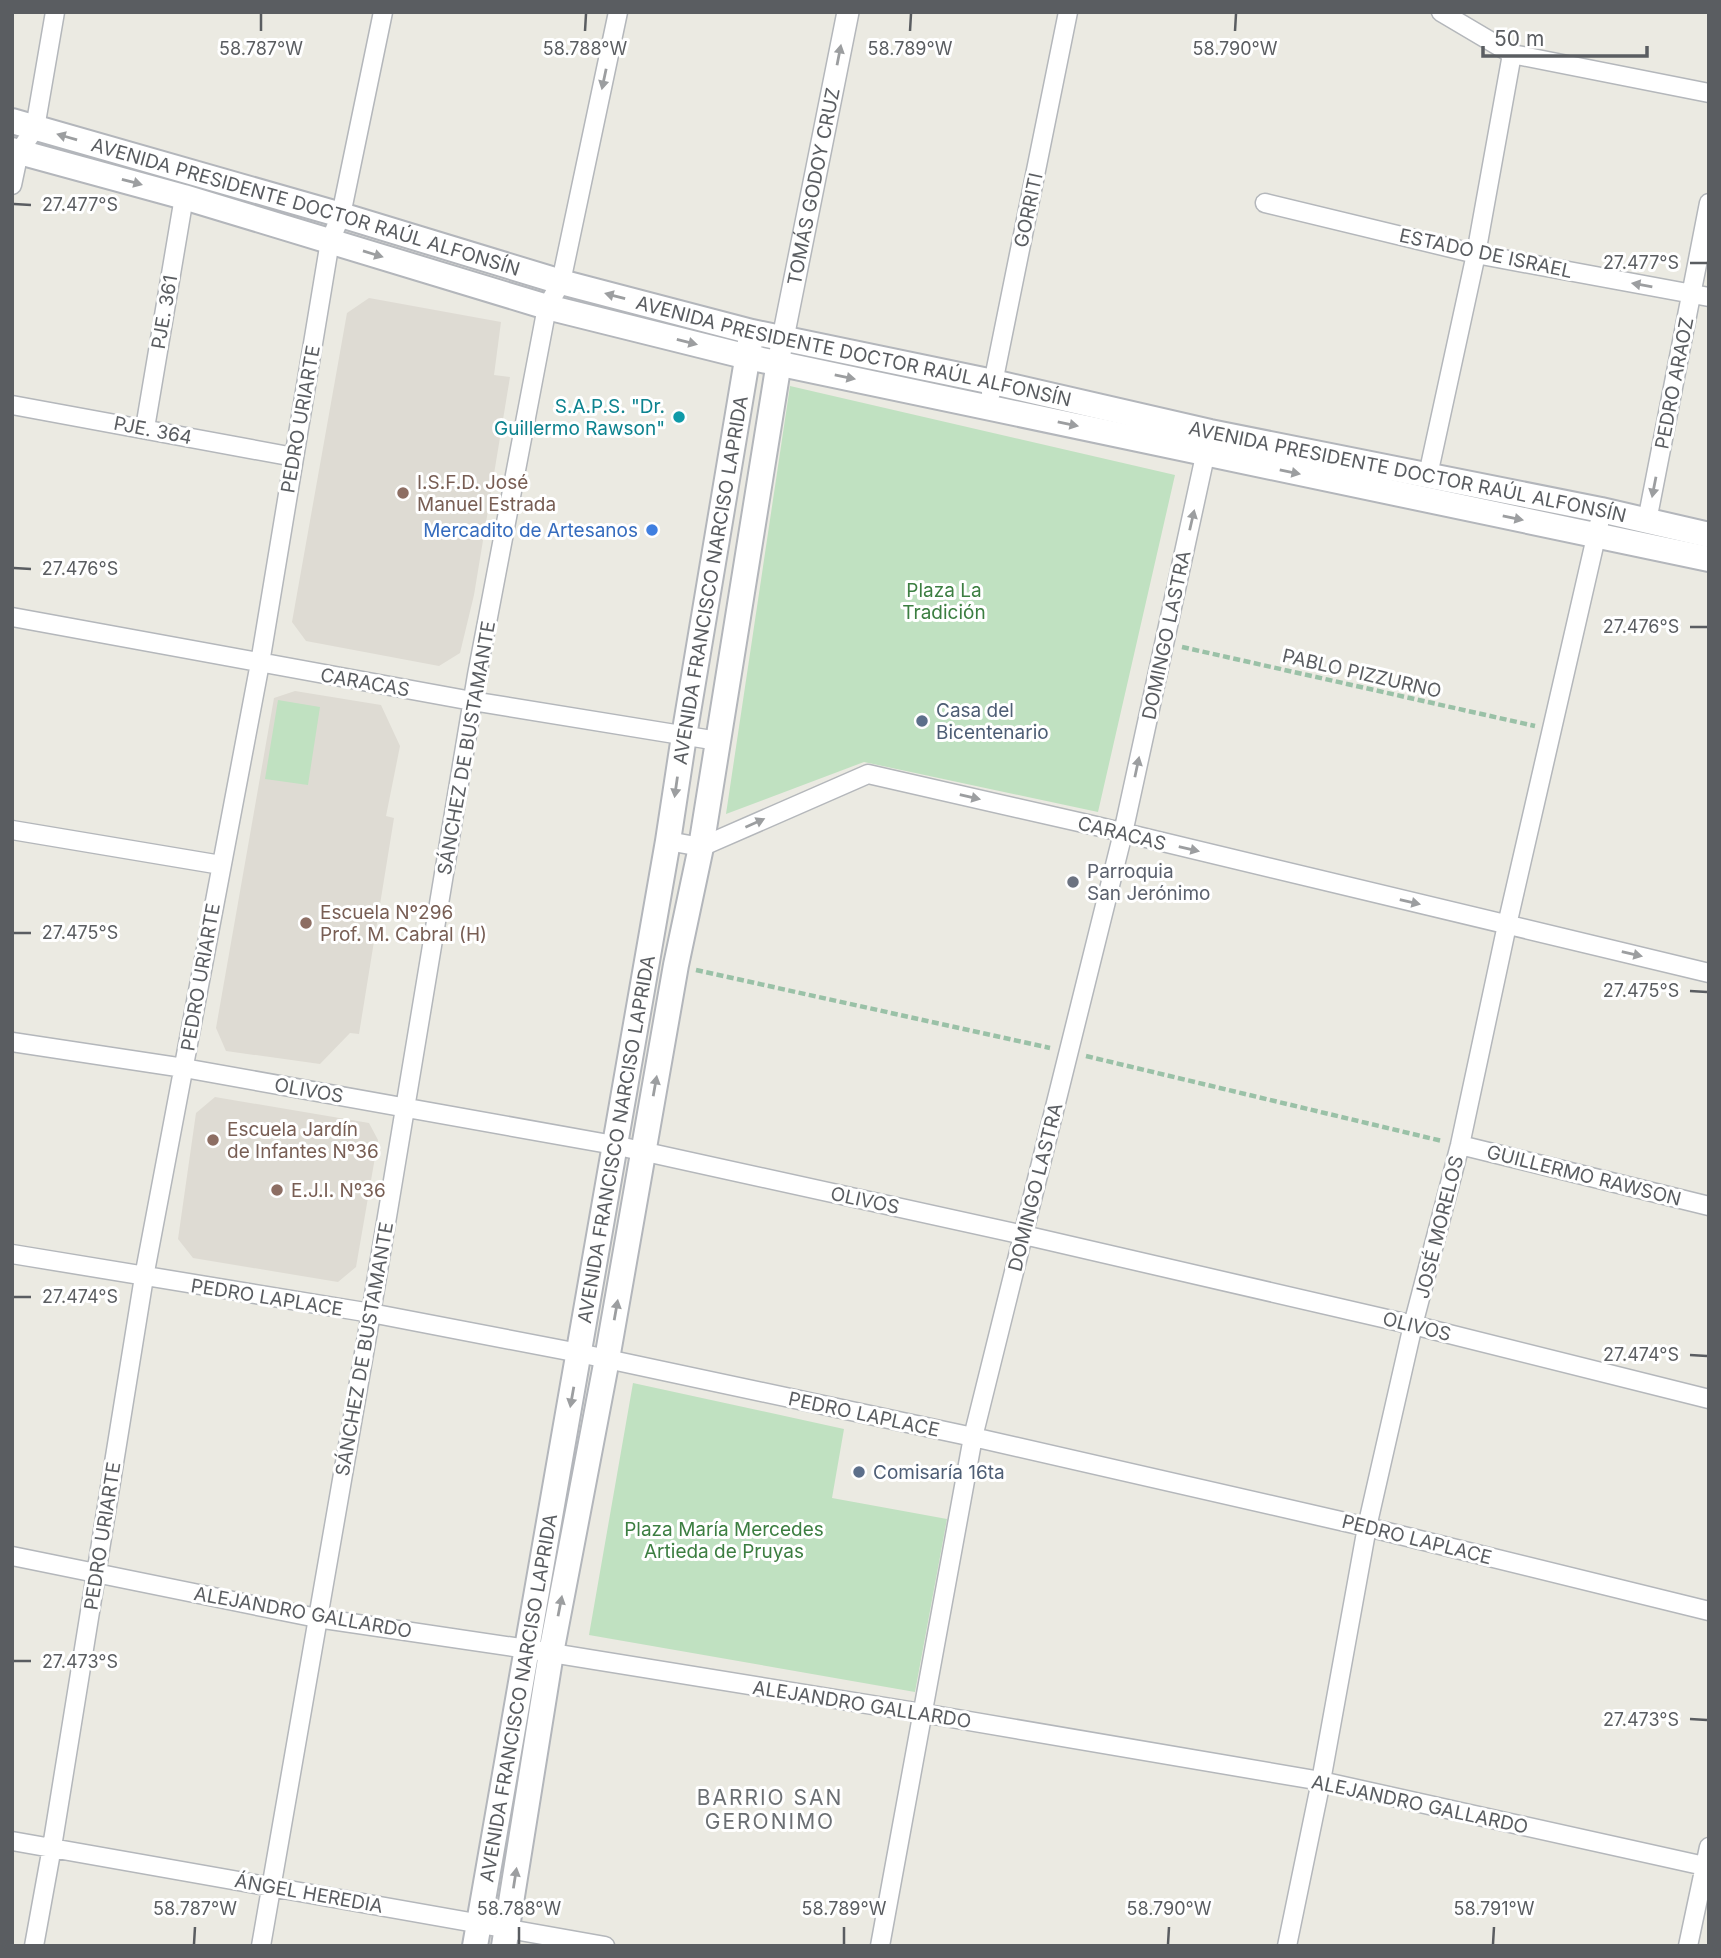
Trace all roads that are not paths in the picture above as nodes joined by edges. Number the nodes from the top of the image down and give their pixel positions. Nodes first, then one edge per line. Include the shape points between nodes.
1 (55, 12) edge
2 (383, 12) edge
3 (618, 12) edge
4 (848, 12) edge
5 (1068, 12) edge
6 (1441, 12) edge
7 (1512, 54) junction
8 (1709, 93) edge
9 (24, 124) edge
10 (15, 151) edge
11 (12, 185) edge
12 (184, 197) junction
13 (1265, 203) dead end
14 (1709, 203) edge
15 (341, 215) junction
16 (330, 241) junction
17 (1476, 254) junction
18 (561, 282) junction
19 (1700, 295) edge
20 (547, 307) junction
21 (752, 332) junction
22 (781, 351) junction
23 (748, 357) junction
24 (993, 382) junction
25 (12, 405) edge
26 (988, 407) junction
27 (145, 428) junction
28 (1208, 443) junction
29 (294, 457) junction
30 (1427, 475) junction
31 (1601, 510) junction
32 (1647, 521) junction
33 (1709, 535) edge
34 (1597, 536) junction
35 (1709, 559) edge
36 (12, 617) edge
37 (260, 663) junction
38 (472, 701) junction
39 (684, 736) junction
40 (718, 741) junction
41 (12, 830) edge
42 (1123, 833) junction
43 (668, 841) junction
44 (701, 847) junction
45 (221, 865) junction
46 (1507, 925) junction
47 (1709, 973) edge
48 (12, 1042) edge
49 (184, 1068) junction
50 (406, 1107) junction
51 (614, 1145) junction
52 (1460, 1145) junction
53 (644, 1152) junction
54 (1709, 1206) edge
55 (1024, 1235) junction
56 (12, 1254) edge
57 (144, 1277) junction
58 (371, 1313) junction
59 (1413, 1325) junction
60 (579, 1353) junction
61 (607, 1359) junction
62 (1709, 1399) edge
63 (973, 1437) junction
64 (1367, 1527) junction
65 (12, 1556) edge
66 (96, 1572) junction
67 (1709, 1611) edge
68 (317, 1618) junction
69 (539, 1651) junction
70 (922, 1713) junction
71 (1321, 1781) junction
72 (12, 1841) edge
73 (52, 1847) junction
74 (1709, 1847) edge
75 (1707, 1867) edge
76 (272, 1886) junction
77 (477, 1935) edge
78 (506, 1937) edge
79 (34, 1946) edge
80 (261, 1946) edge
81 (605, 1946) edge
82 (880, 1946) edge
83 (1287, 1946) edge
84 (1688, 1946) edge

1 - 9 street
2 - 15 street, PEDRO URIARTE
3 -> 18 street, SÁNCHEZ DE BUSTAMANTE
22 -> 4 street, TOMÁS GODOY CRUZ
5 - 24 street, GORRITI
6 - 7 street
7 - 8 street
7 - 17 street
9 - 10 street
15 -> 9 main road, AVENIDA PRESIDENTE DOCTOR RAÚL ALFONSÍN
10 - 11 street
10 -> 12 main road, AVENIDA PRESIDENTE DOCTOR RAÚL ALFONSÍN
12 - 16 main road, AVENIDA PRESIDENTE DOCTOR RAÚL ALFONSÍN
12 - 27 street, PJE. 361
13 - 17 street, ESTADO DE ISRAEL
14 - 19 street, PEDRO ARAOZ
15 - 16 street, PEDRO URIARTE
15 - 18 main road, AVENIDA PRESIDENTE DOCTOR RAÚL ALFONSÍN
16 -> 20 main road, AVENIDA PRESIDENTE DOCTOR RAÚL ALFONSÍN
16 - 29 street, PEDRO URIARTE
19 -> 17 street, ESTADO DE ISRAEL
17 - 30 street
18 - 20 street, SÁNCHEZ DE BUSTAMANTE
21 -> 18 main road, AVENIDA PRESIDENTE DOCTOR RAÚL ALFONSÍN
19 -> 32 street, PEDRO ARAOZ
20 -> 23 main road, AVENIDA PRESIDENTE DOCTOR RAÚL ALFONSÍN
20 - 38 street, SÁNCHEZ DE BUSTAMANTE
21 - 22 main road, AVENIDA PRESIDENTE DOCTOR RAÚL ALFONSÍN
21 - 23 main road, AVENIDA FRANCISCO NARCISO LAPRIDA
22 - 23 main road, AVENIDA PRESIDENTE DOCTOR RAÚL ALFONSÍN
22 - 24 main road, AVENIDA PRESIDENTE DOCTOR RAÚL ALFONSÍN
22 -> 26 main road, AVENIDA PRESIDENTE DOCTOR RAÚL ALFONSÍN
22 - 40 main road, AVENIDA FRANCISCO NARCISO LAPRIDA
23 - 39 main road, AVENIDA FRANCISCO NARCISO LAPRIDA
24 - 26 street, GORRITI
24 - 28 main road, AVENIDA PRESIDENTE DOCTOR RAÚL ALFONSÍN
25 - 27 street, PJE. 364
26 -> 28 main road, AVENIDA PRESIDENTE DOCTOR RAÚL ALFONSÍN
27 - 29 street, PJE. 364
28 - 30 main road, AVENIDA PRESIDENTE DOCTOR RAÚL ALFONSÍN
28 -> 34 main road, AVENIDA PRESIDENTE DOCTOR RAÚL ALFONSÍN
42 -> 28 street, DOMINGO LASTRA
29 - 37 street, PEDRO URIARTE
30 - 31 main road, AVENIDA PRESIDENTE DOCTOR RAÚL ALFONSÍN
31 - 32 main road, AVENIDA PRESIDENTE DOCTOR RAÚL ALFONSÍN
31 - 34 street, JOSÉ MORELOS
32 - 33 main road, AVENIDA PRESIDENTE DOCTOR RAÚL ALFONSÍN
34 - 35 main road, AVENIDA PRESIDENTE DOCTOR RAÚL ALFONSÍN
34 - 46 street, JOSÉ MORELOS
36 - 37 street, CARACAS
37 - 38 street, CARACAS
37 - 45 street, PEDRO URIARTE
38 - 39 street, CARACAS
38 - 50 street, SÁNCHEZ DE BUSTAMANTE
39 - 40 street, CARACAS
39 -> 43 main road, AVENIDA FRANCISCO NARCISO LAPRIDA
40 - 44 main road, AVENIDA FRANCISCO NARCISO LAPRIDA
41 - 45 street
44 -> 42 street, CARACAS via 869,774
42 -> 46 street, CARACAS
42 - 55 street, DOMINGO LASTRA
43 - 44 street
43 - 51 main road, AVENIDA FRANCISCO NARCISO LAPRIDA
53 -> 44 main road, AVENIDA FRANCISCO NARCISO LAPRIDA
45 - 49 street, PEDRO URIARTE
46 -> 47 street, CARACAS
46 - 52 street, JOSÉ MORELOS
48 - 49 street, OLIVOS
49 - 50 street, OLIVOS
49 - 57 street, PEDRO URIARTE
50 - 51 street, OLIVOS
50 - 58 street, SÁNCHEZ DE BUSTAMANTE
51 - 53 street, OLIVOS
51 - 60 main road, AVENIDA FRANCISCO NARCISO LAPRIDA
52 - 54 street, GUILLERMO RAWSON
52 - 59 street, JOSÉ MORELOS
53 - 55 street, OLIVOS
61 -> 53 main road, AVENIDA FRANCISCO NARCISO LAPRIDA
55 - 59 street, OLIVOS
55 - 63 street, DOMINGO LASTRA
56 - 57 street, PEDRO LAPLACE
57 - 58 street, PEDRO LAPLACE
57 - 66 street, PEDRO URIARTE
58 - 60 street, PEDRO LAPLACE
58 - 68 street, SÁNCHEZ DE BUSTAMANTE
59 - 62 street, OLIVOS
59 - 64 street, JOSÉ MORELOS
60 - 61 street, PEDRO LAPLACE
60 -> 69 main road, AVENIDA FRANCISCO NARCISO LAPRIDA
61 - 63 street, PEDRO LAPLACE
69 -> 61 main road, AVENIDA FRANCISCO NARCISO LAPRIDA
63 - 64 street, PEDRO LAPLACE
63 - 70 street, DOMINGO LASTRA
64 - 67 street, PEDRO LAPLACE
64 - 71 street, JOSÉ MORELOS
65 - 66 street, ALEJANDRO GALLARDO
66 - 68 street, ALEJANDRO GALLARDO
66 - 73 street, PEDRO URIARTE
68 - 69 street, ALEJANDRO GALLARDO
68 - 76 street, SÁNCHEZ DE BUSTAMANTE
69 - 70 street, ALEJANDRO GALLARDO
69 - 77 main road, AVENIDA FRANCISCO NARCISO LAPRIDA
78 -> 69 main road, AVENIDA FRANCISCO NARCISO LAPRIDA
70 - 71 street, ALEJANDRO GALLARDO
70 - 82 street, DOMINGO LASTRA
71 - 75 street, ALEJANDRO GALLARDO
71 - 83 street, JOSÉ MORELOS
72 - 73 street, ÁNGEL HEREDIA
73 - 76 street, ÁNGEL HEREDIA
73 - 79 street, PEDRO URIARTE
74 - 75 street
75 - 84 street
76 - 77 street, ÁNGEL HEREDIA
76 - 80 street, SÁNCHEZ DE BUSTAMANTE
77 - 78 street, ÁNGEL HEREDIA
78 - 81 street, ÁNGEL HEREDIA

